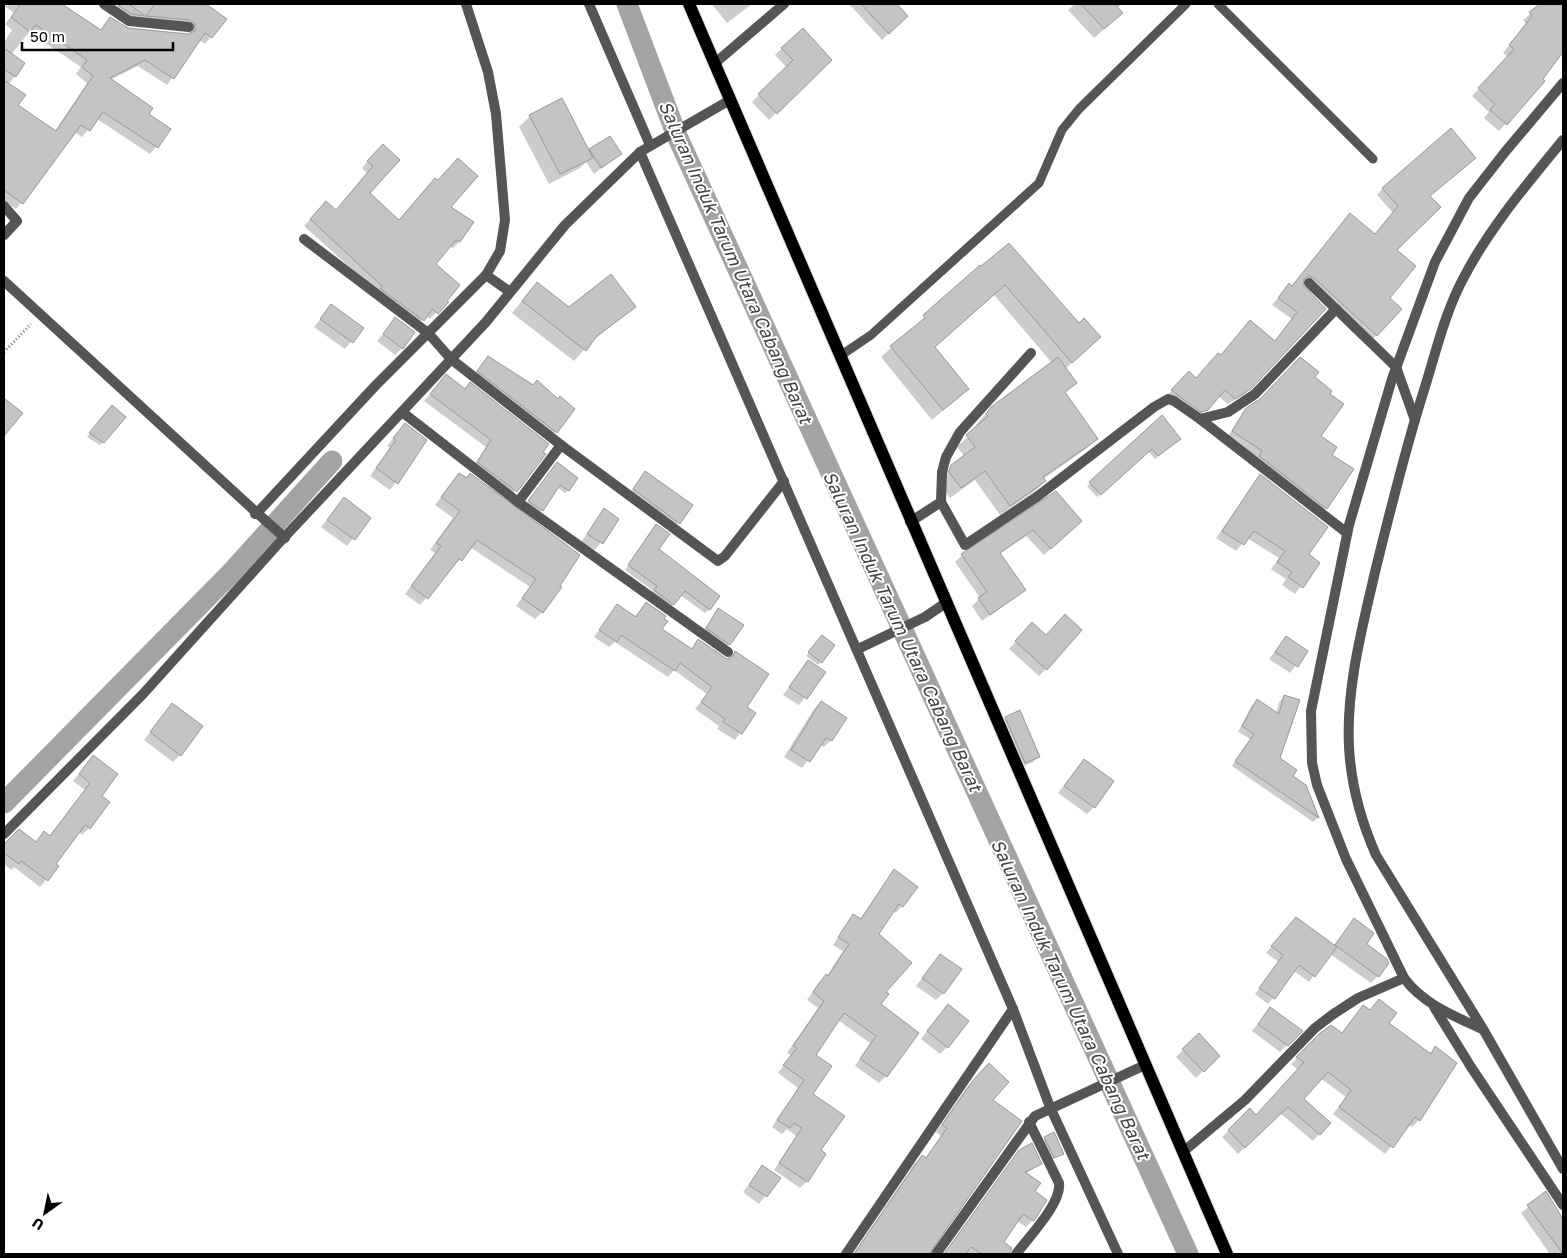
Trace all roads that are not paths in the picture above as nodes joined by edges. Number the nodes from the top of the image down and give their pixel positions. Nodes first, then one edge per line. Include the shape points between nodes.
1 (104, 4) edge
2 (466, 4) edge
3 (589, 4) edge
4 (689, 4) edge
5 (784, 4) edge
6 (1186, 4) edge
7 (1218, 4) edge
8 (189, 27) dead end
9 (714, 64) junction
10 (1563, 83) edge
11 (730, 100) junction
12 (1563, 140) edge
13 (650, 145) junction
14 (640, 152) junction
15 (1374, 159) dead end
16 (4, 206) edge
17 (4, 235) edge
18 (304, 239) dead end
19 (490, 278) junction
20 (4, 281) edge
21 (1309, 283) dead end
22 (509, 291) junction
23 (1336, 309) junction
24 (430, 335) junction
25 (845, 353) junction
26 (1031, 353) dead end
27 (449, 356) junction
28 (1396, 367) junction
29 (402, 412) junction
30 (1200, 419) junction
31 (1415, 420) junction
32 (561, 445) junction
33 (784, 481) junction
34 (518, 502) junction
35 (940, 503) junction
36 (258, 514) junction
37 (914, 520) junction
38 (1347, 533) junction
39 (283, 536) junction
40 (947, 602) junction
41 (858, 649) junction
42 (728, 652) dead end
43 (4, 834) edge
44 (1404, 978) junction
45 (1434, 1006) junction
46 (1013, 1009) junction
47 (1483, 1029) junction
48 (1145, 1065) junction
49 (1050, 1107) junction
50 (1029, 1122) junction
51 (1184, 1151) junction
52 (1563, 1169) edge
53 (1563, 1205) edge
54 (846, 1254) edge
55 (936, 1254) edge
56 (1016, 1254) edge
57 (1118, 1254) edge
58 (1227, 1254) edge

1 - 8 street via 129,21
2 - 19 street via 488,72 496,114 505,220 500,251
3 - 13 street
4 - 9 main road
5 - 9 street
6 - 25 lane via 1078,109 1062,130 1039,183 871,335
7 - 15 lane
9 - 11 main road
10 - 28 street via 1464,206 1434,262
11 - 13 street
11 - 25 main road
12 - 31 street via 1526,184 1464,277 1451,305
13 - 14 street
14 - 22 street via 565,225
14 - 33 street
16 - 17 street via 17,221
18 - 24 street
19 - 22 street
19 - 24 street
20 - 36 street
21 - 23 street
22 - 27 street
23 - 28 street
23 - 30 street via 1255,394 1228,412
24 - 27 street
24 - 36 street
25 - 37 main road
26 - 35 street via 979,410 949,450 942,472
27 - 29 street
27 - 32 street
28 - 31 street
28 - 38 street
29 - 34 street
29 - 39 street
30 - 35 street via 1174,401 1165,400 1038,496 966,545
30 - 38 street
31 - 47 street via 1395,488 1361,632 1350,705 1349,747 1355,794 1365,831 1376,855
32 - 33 street via 718,560 725,556
32 - 34 street
33 - 41 street
34 - 42 street
35 - 37 street
36 - 39 street
37 - 40 main road
38 - 44 street via 1311,711 1312,763 1339,843
39 - 43 street via 143,694
40 - 41 street
40 - 48 main road
41 - 46 street
44 - 45 street
44 - 51 street via 1358,998 1332,1014 1244,1100
45 - 47 street
45 - 53 street
46 - 49 street
46 - 54 street
47 - 52 street
48 - 49 street
48 - 51 main road
49 - 50 street
49 - 57 street
50 - 55 street
50 - 56 street via 1060,1191
51 - 58 main road

